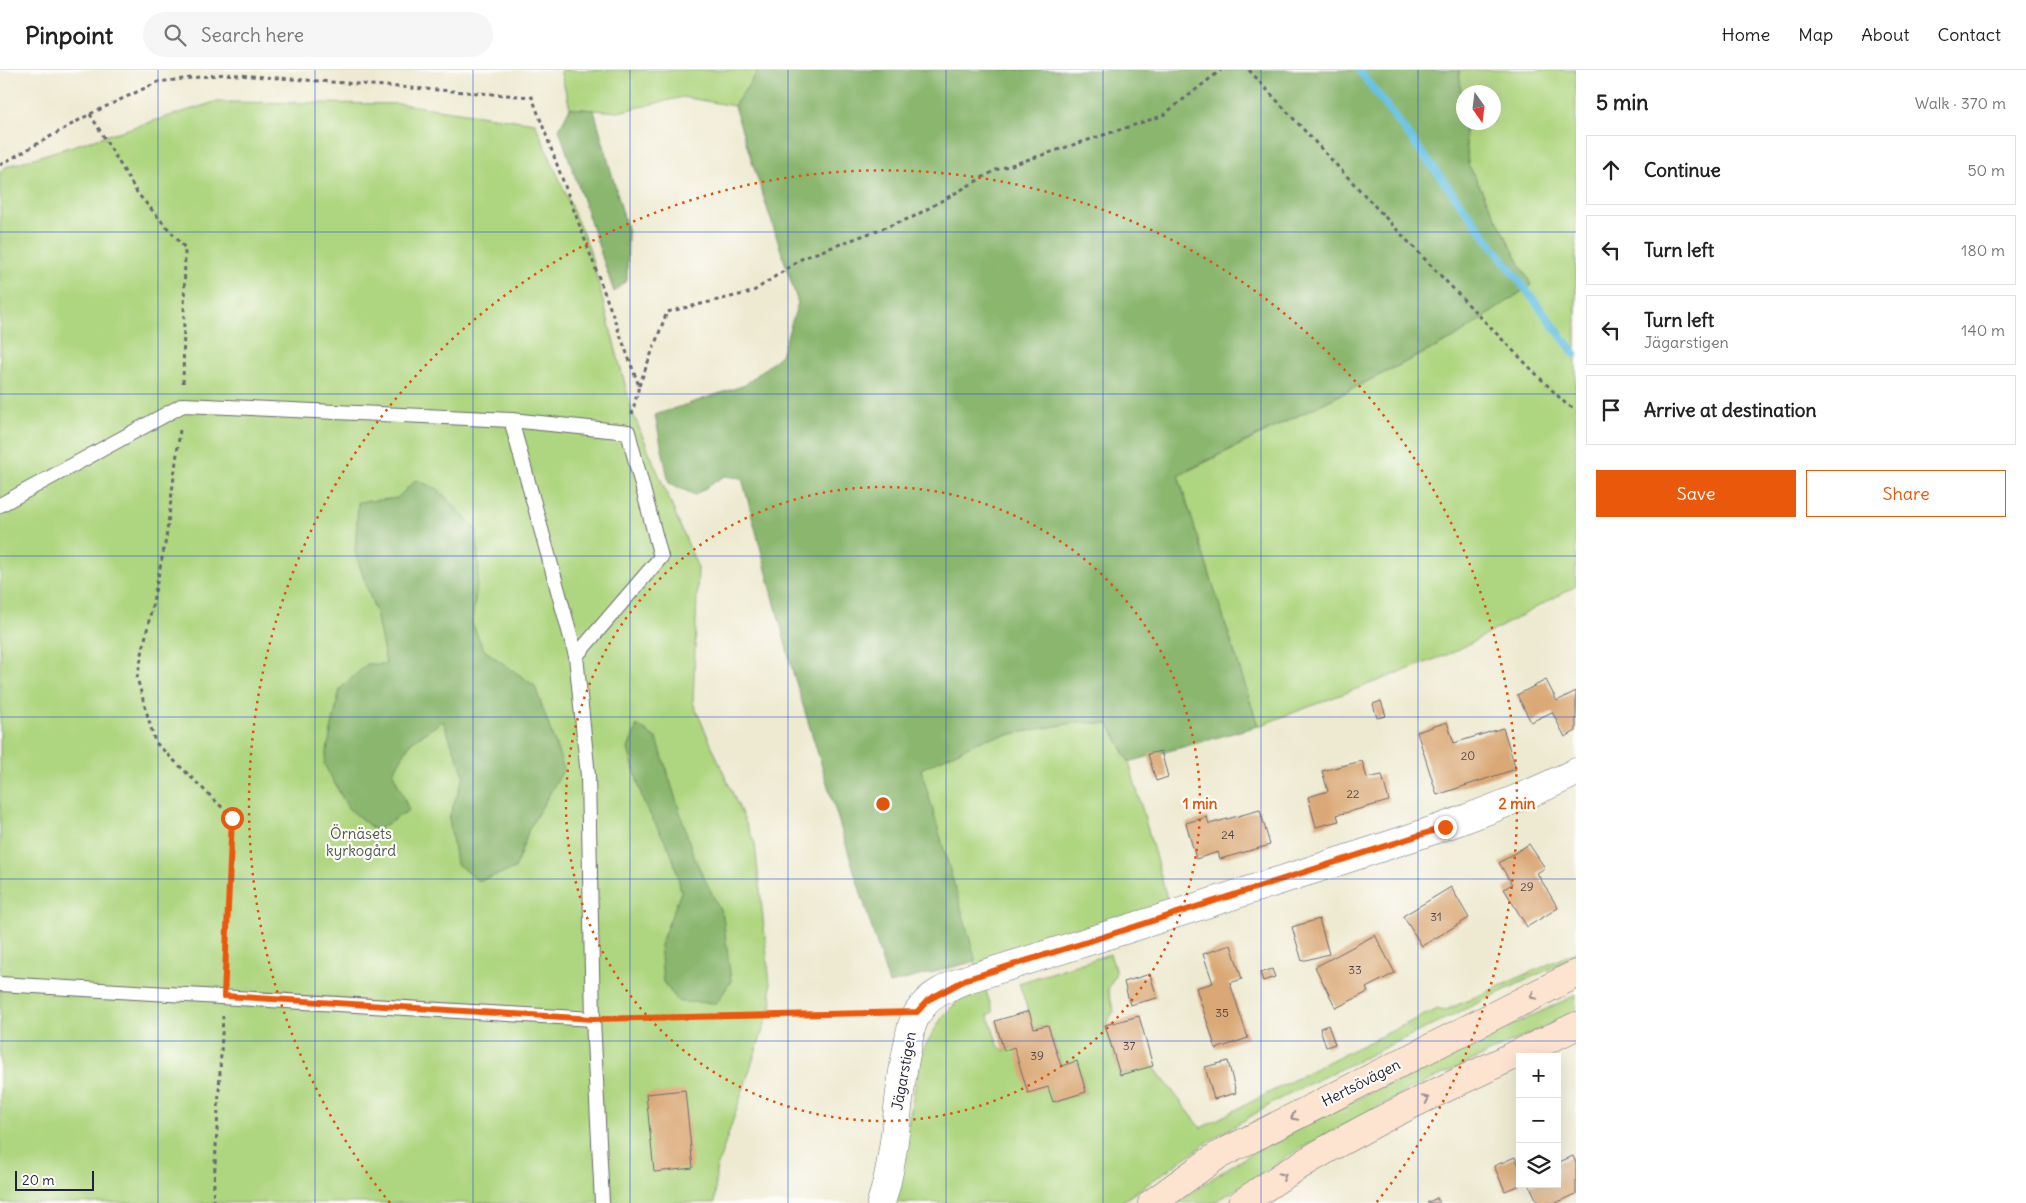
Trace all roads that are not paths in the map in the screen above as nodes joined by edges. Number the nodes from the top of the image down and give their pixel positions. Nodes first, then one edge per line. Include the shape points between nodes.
1 (511, 420) junction
2 (0, 505) edge
3 (576, 656) junction
4 (1576, 772) edge
5 (1576, 974) edge
6 (0, 984) edge
7 (593, 1019) junction
8 (1576, 1026) edge
9 (602, 1203) edge
10 (881, 1203) edge
11 (1152, 1203) edge
12 (1242, 1203) edge

1 - 2 lane via 183,405
1 - 3 lane
1 - 3 lane via 628,432 661,557
3 - 7 lane via 588,776
4 - 10 street, Jägarstigen via 1445,827 967,979 928,1000 913,1019 909,1035 890,1171
5 -> 11 main road, Hertsövägen via 1217,1156
6 - 7 lane
7 - 9 lane
12 -> 8 main road via 1384,1119

